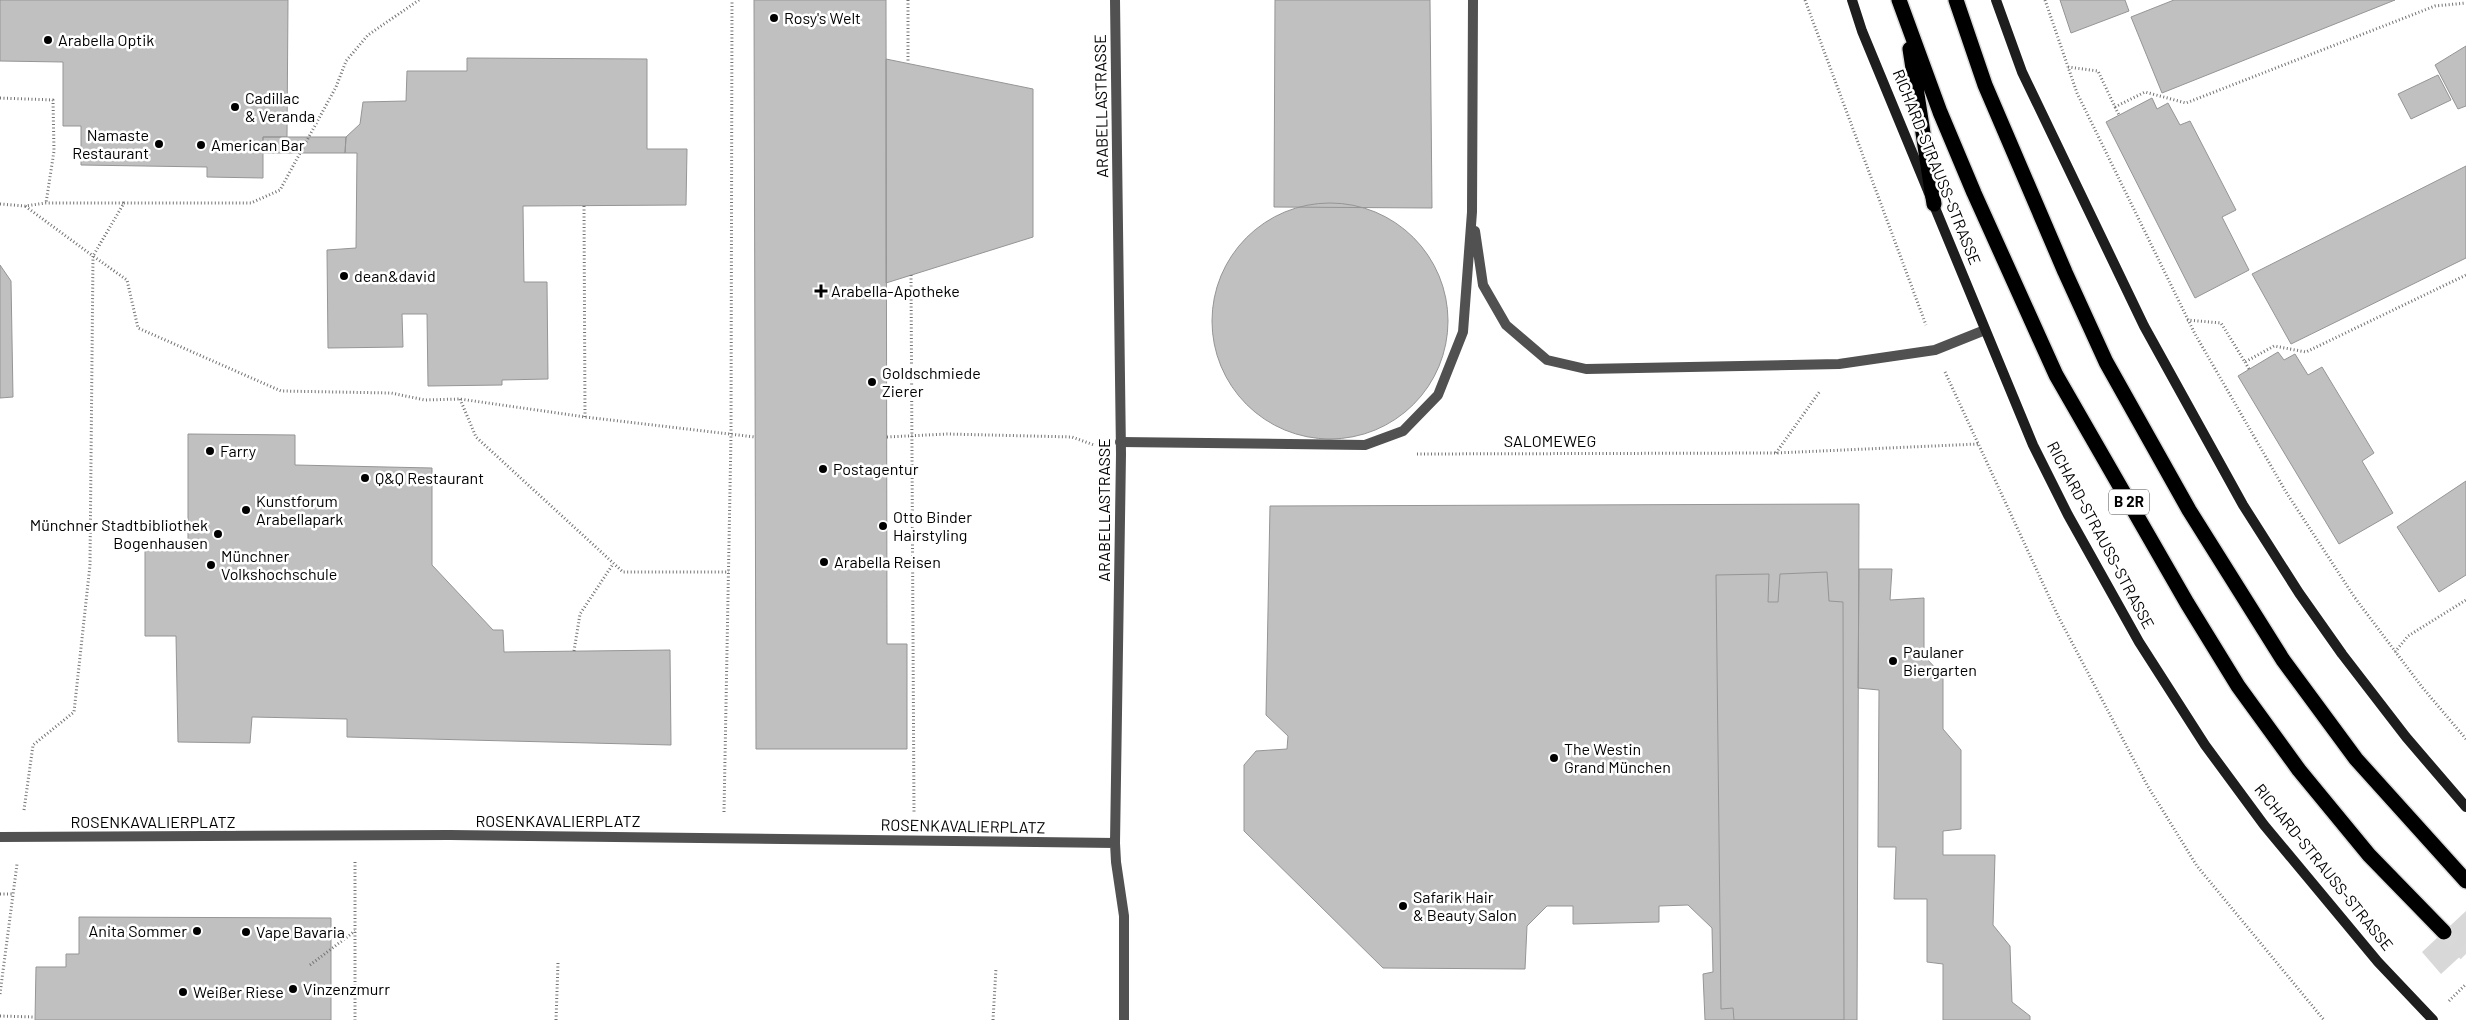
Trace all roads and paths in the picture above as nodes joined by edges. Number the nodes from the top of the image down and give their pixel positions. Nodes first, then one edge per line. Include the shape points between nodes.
1 (419, 0) edge
2 (732, 0) edge
3 (908, 0) edge
4 (1115, 0) edge
5 (1473, 0) edge
6 (1805, 0) edge
7 (1852, 0) edge
8 (1899, 0) edge
9 (1956, 0) edge
10 (1996, 0) edge
11 (2044, 0) edge
12 (2466, 3) edge
13 (1905, 18) junction
14 (908, 63) dead end
15 (2068, 67) junction
16 (0, 98) edge
17 (2115, 107) junction
18 (2119, 115) dead end
19 (46, 203) junction
20 (124, 203) junction
21 (0, 204) edge
22 (1934, 204) junction
23 (25, 206) junction
24 (584, 206) dead end
25 (1472, 212) junction
26 (93, 256) junction
27 (910, 275) dead end
28 (2466, 276) edge
29 (2187, 320) junction
30 (1985, 330) junction
31 (1935, 350) junction
32 (2245, 362) junction
33 (1839, 364) junction
34 (2249, 370) dead end
35 (460, 399) junction
36 (585, 417) junction
37 (731, 436) junction
38 (755, 437) dead end
39 (886, 437) dead end
40 (910, 437) junction
41 (1120, 442) junction
42 (1978, 444) junction
43 (1776, 453) junction
44 (1121, 454) junction
45 (1409, 454) dead end
46 (613, 564) junction
47 (729, 572) junction
48 (2466, 600) edge
49 (574, 651) dead end
50 (2395, 652) junction
51 (2466, 739) edge
52 (2466, 807) edge
53 (355, 836) junction
54 (20, 837) junction
55 (724, 837) junction
56 (0, 838) edge
57 (915, 840) junction
58 (1115, 843) junction
59 (2466, 881) edge
60 (0, 894) edge
61 (14, 894) junction
62 (355, 931) junction
63 (2444, 932) tunnel mouth
64 (558, 963) dead end
65 (310, 965) dead end
66 (996, 968) dead end
67 (0, 994) edge
68 (0, 1016) edge
69 (35, 1017) dead end
70 (356, 1020) edge
71 (556, 1020) edge
72 (993, 1020) edge
73 (1124, 1020) edge
74 (2324, 1020) edge
75 (2433, 1020) edge

1 - 20 path via 368,36 346,62 336,87 280,190 251,203
2 - 37 path
3 - 14 path
4 - 41 street, ARABELLASTRASSE
5 - 25 street
6 - 31 path
7 - 22 main road, RICHARD-STRAUSS-STRASSE via 1862,32
8 - 13 highway, RICHARD-STRAUSS-STRASSE / B 2R
9 - 59 highway via 1988,94 2101,353 2189,510 2283,660 2350,752
10 - 52 main road via 2022,72 2140,317 2230,482 2299,593 2342,654 2406,737
11 - 15 path
12 - 17 path via 2434,6 2186,103 2145,92
13 - 22 highway
13 - 63 highway, RICHARD-STRAUSS-STRASSE / B 2R via 1974,193 2056,375 2186,603 2238,686 2299,770 2369,854
15 - 17 path via 2098,71
15 - 29 path via 2077,93
16 - 19 path via 53,100 54,151
17 - 18 path
19 - 20 path
19 - 23 path
20 - 26 path
21 - 23 path
22 - 30 main road, RICHARD-STRAUSS-STRASSE
23 - 26 path
24 - 36 path
25 - 33 street via 1483,285 1506,325 1547,360 1586,370
25 - 41 street via 1463,332 1438,395 1402,431 1365,445
26 - 35 path via 127,280 138,328 282,392 390,393 425,400
26 - 54 path via 90,565 74,712 33,745
27 - 40 path
28 - 32 path via 2306,352 2274,346
29 - 32 path via 2221,323
29 - 50 path via 2286,492 2355,598
30 - 31 street
30 - 75 main road, RICHARD-STRAUSS-STRASSE via 2033,445 2068,514 2139,642 2200,738 2276,840 2378,962
31 - 33 street
31 - 42 path
32 - 34 path
33 - 43 path
35 - 36 path
35 - 46 path via 476,437
36 - 37 path
37 - 38 path
37 - 47 path
39 - 40 path
40 - 44 path via 947,434 1072,437
40 - 57 path
41 - 44 street, ARABELLASTRASSE
42 - 43 path, SALOMEWEG
42 - 74 path via 2058,616 2147,785 2197,866
43 - 45 path, SALOMEWEG
44 - 58 street, ARABELLASTRASSE
46 - 47 path via 622,572
46 - 49 path via 580,614
47 - 55 path
48 - 50 path via 2408,636
50 - 51 path
53 - 54 street, ROSENKAVALIERPLATZ
53 - 55 street, ROSENKAVALIERPLATZ
53 - 62 path
54 - 56 street, ROSENKAVALIERPLATZ
54 - 61 path
55 - 57 street, ROSENKAVALIERPLATZ
57 - 58 street, ROSENKAVALIERPLATZ
58 - 73 street, ARABELLASTRASSE via 1124,916
60 - 61 path
61 - 67 path
62 - 65 path
62 - 70 path
64 - 71 path
66 - 72 path
68 - 69 path

